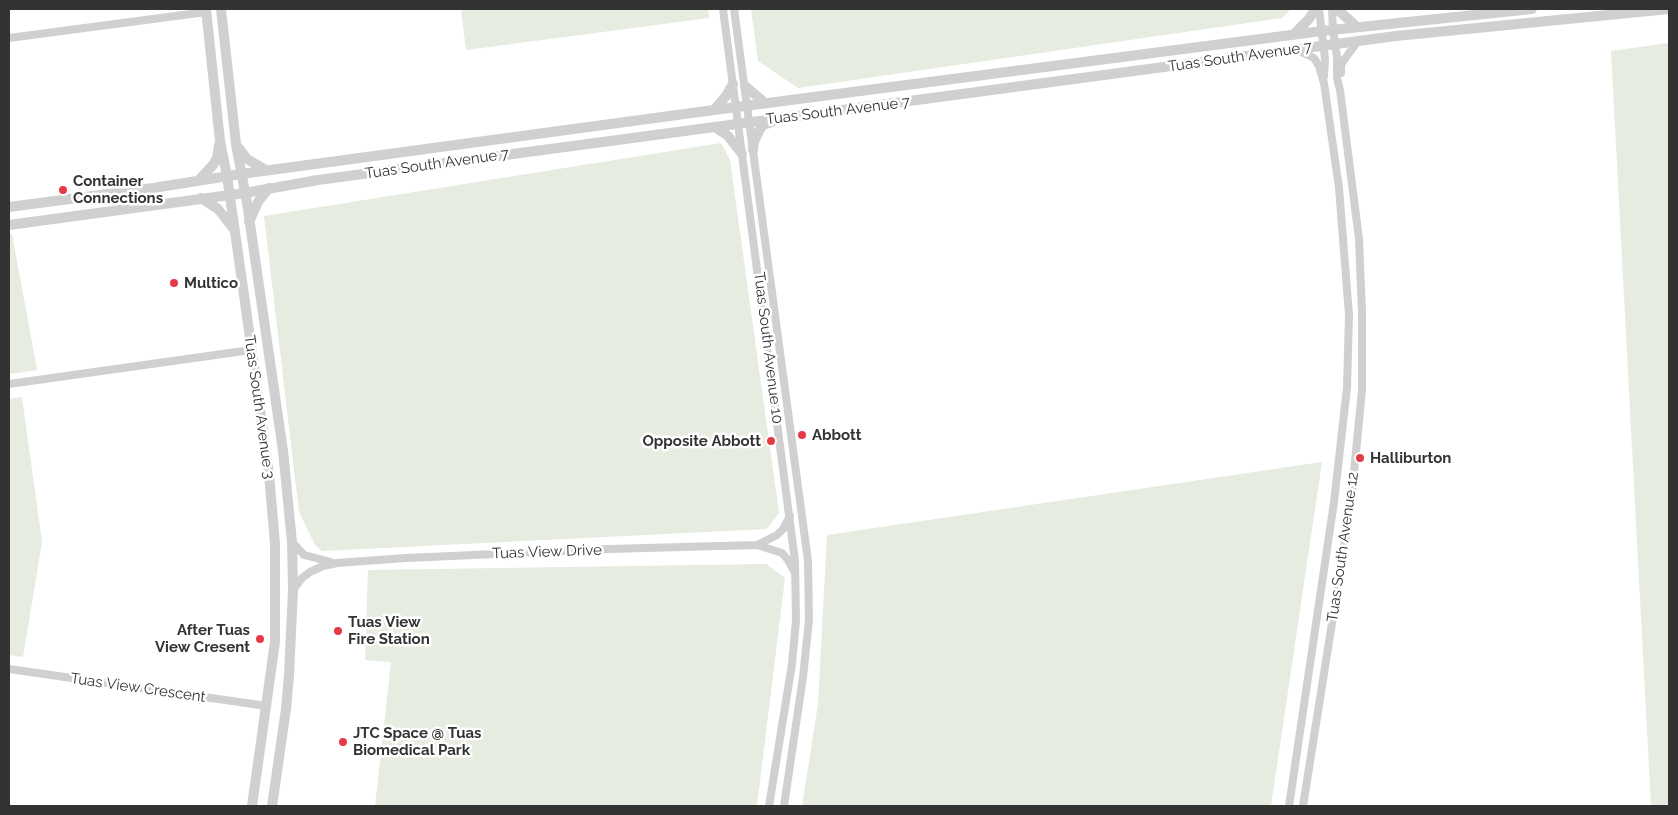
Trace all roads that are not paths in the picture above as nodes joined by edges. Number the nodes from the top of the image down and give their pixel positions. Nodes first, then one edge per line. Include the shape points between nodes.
1 (221, 9) edge
2 (723, 9) edge
3 (734, 9) edge
4 (1317, 9) edge
5 (1332, 9) edge
6 (1337, 9) edge
7 (1532, 9) edge
8 (1669, 9) edge
9 (206, 10) edge
10 (1357, 27) junction
11 (1333, 30) junction
12 (1322, 31) junction
13 (1293, 35) junction
14 (9, 38) edge
15 (1358, 41) junction
16 (1335, 44) junction
17 (1324, 46) junction
18 (1296, 50) junction
19 (1337, 78) junction
20 (1324, 81) junction
21 (733, 84) junction
22 (744, 86) junction
23 (1340, 90) junction
24 (765, 103) junction
25 (747, 106) junction
26 (736, 107) junction
27 (714, 110) junction
28 (780, 118) junction
29 (744, 123) junction
30 (715, 127) junction
31 (220, 141) junction
32 (236, 144) junction
33 (753, 150) junction
34 (742, 154) junction
35 (266, 170) junction
36 (241, 174) junction
37 (227, 176) junction
38 (199, 180) junction
39 (269, 188) junction
40 (245, 193) junction
41 (229, 195) junction
42 (202, 198) junction
43 (9, 207) edge
44 (249, 223) junction
45 (9, 224) edge
46 (235, 230) junction
47 (251, 350) junction
48 (9, 384) edge
49 (790, 516) junction
50 (292, 542) junction
51 (757, 545) junction
52 (337, 563) junction
53 (796, 575) junction
54 (293, 590) junction
55 (291, 636) junction
56 (275, 642) junction
57 (9, 669) edge
58 (267, 706) junction
59 (252, 806) edge
60 (272, 806) edge
61 (769, 806) edge
62 (784, 806) edge
63 (1289, 806) edge
64 (1302, 806) edge

1 - 32 street, Tuas South Avenue 3
2 - 21 street, Tuas South Avenue 10
3 - 22 street, Tuas South Avenue 10
4 - 12 street, Tuas South Avenue 12
4 - 13 street
5 - 11 street, Tuas South Avenue 12
6 - 10 street
7 - 10 street, Tuas South Avenue 7
8 - 15 street, Tuas South Avenue 7
9 - 14 street
9 - 31 street, Tuas South Avenue 3
10 - 11 street, Tuas South Avenue 7
11 - 12 street, Tuas South Avenue 7
11 - 16 street, Tuas South Avenue 12
12 - 13 street, Tuas South Avenue 7
12 - 17 street, Tuas South Avenue 12
13 - 24 street, Tuas South Avenue 7
15 - 16 street, Tuas South Avenue 7
15 - 23 street via 1341,66
16 - 17 street, Tuas South Avenue 7
16 - 19 street, Tuas South Avenue 12
17 - 18 street, Tuas South Avenue 7
17 - 20 street, Tuas South Avenue 12
18 - 20 street via 1314,58
18 - 28 street, Tuas South Avenue 7
19 - 20 street via 1330,76
19 - 23 street, Tuas South Avenue 12
20 - 63 street, Tuas South Avenue 12 via 1344,239 1349,315 1347,388 1334,502
21 - 26 street, Tuas South Avenue 10
21 - 27 street
22 - 24 street
22 - 25 street, Tuas South Avenue 10
23 - 64 street, Tuas South Avenue 12 via 1359,239 1362,390 1351,503
24 - 25 street, Tuas South Avenue 7
25 - 26 street, Tuas South Avenue 7
25 - 29 street, Tuas South Avenue 10
26 - 27 street, Tuas South Avenue 7
26 - 29 street, Tuas South Avenue 10
27 - 35 street, Tuas South Avenue 7
28 - 29 street, Tuas South Avenue 7
28 - 33 street via 763,125
29 - 30 street, Tuas South Avenue 7
29 - 33 street, Tuas South Avenue 10
29 - 34 street, Tuas South Avenue 10
30 - 34 street via 728,136
30 - 39 street, Tuas South Avenue 7
31 - 37 street, Tuas South Avenue 3
31 - 38 street via 217,158
32 - 35 street via 247,158
32 - 36 street, Tuas South Avenue 3
33 - 62 street, Tuas South Avenue 10 via 808,561 808,620 803,677
34 - 49 street, Tuas South Avenue 10
35 - 36 street, Tuas South Avenue 7
36 - 37 street, Tuas South Avenue 7
36 - 40 street, Tuas South Avenue 3
37 - 38 street, Tuas South Avenue 7
37 - 41 street, Tuas South Avenue 3
38 - 43 street, Tuas South Avenue 7
39 - 40 street, Tuas South Avenue 7
39 - 44 street
40 - 41 street, Tuas South Avenue 7
40 - 44 street, Tuas South Avenue 3
41 - 42 street, Tuas South Avenue 7
41 - 46 street, Tuas South Avenue 3
42 - 45 street, Tuas South Avenue 7
42 - 46 street via 218,209
44 - 50 street, Tuas South Avenue 3 via 283,451
46 - 47 street, Tuas South Avenue 3
47 - 48 street
47 - 56 street, Tuas South Avenue 3 via 275,544
49 - 51 street, Tuas View Drive via 777,535
49 - 53 street, Tuas South Avenue 10
50 - 52 street, Tuas View Drive via 304,555
50 - 54 street, Tuas South Avenue 3
51 - 52 street, Tuas View Drive
51 - 53 street, Tuas View Drive via 782,554
52 - 54 street, Tuas View Drive via 310,572
53 - 61 street, Tuas South Avenue 10 via 792,664
54 - 55 street, Tuas South Avenue 3
55 - 56 street via 280,637
55 - 60 street, Tuas South Avenue 3 via 286,709
56 - 58 street, Tuas South Avenue 3
57 - 58 street, Tuas View Crescent
58 - 59 street, Tuas South Avenue 3

